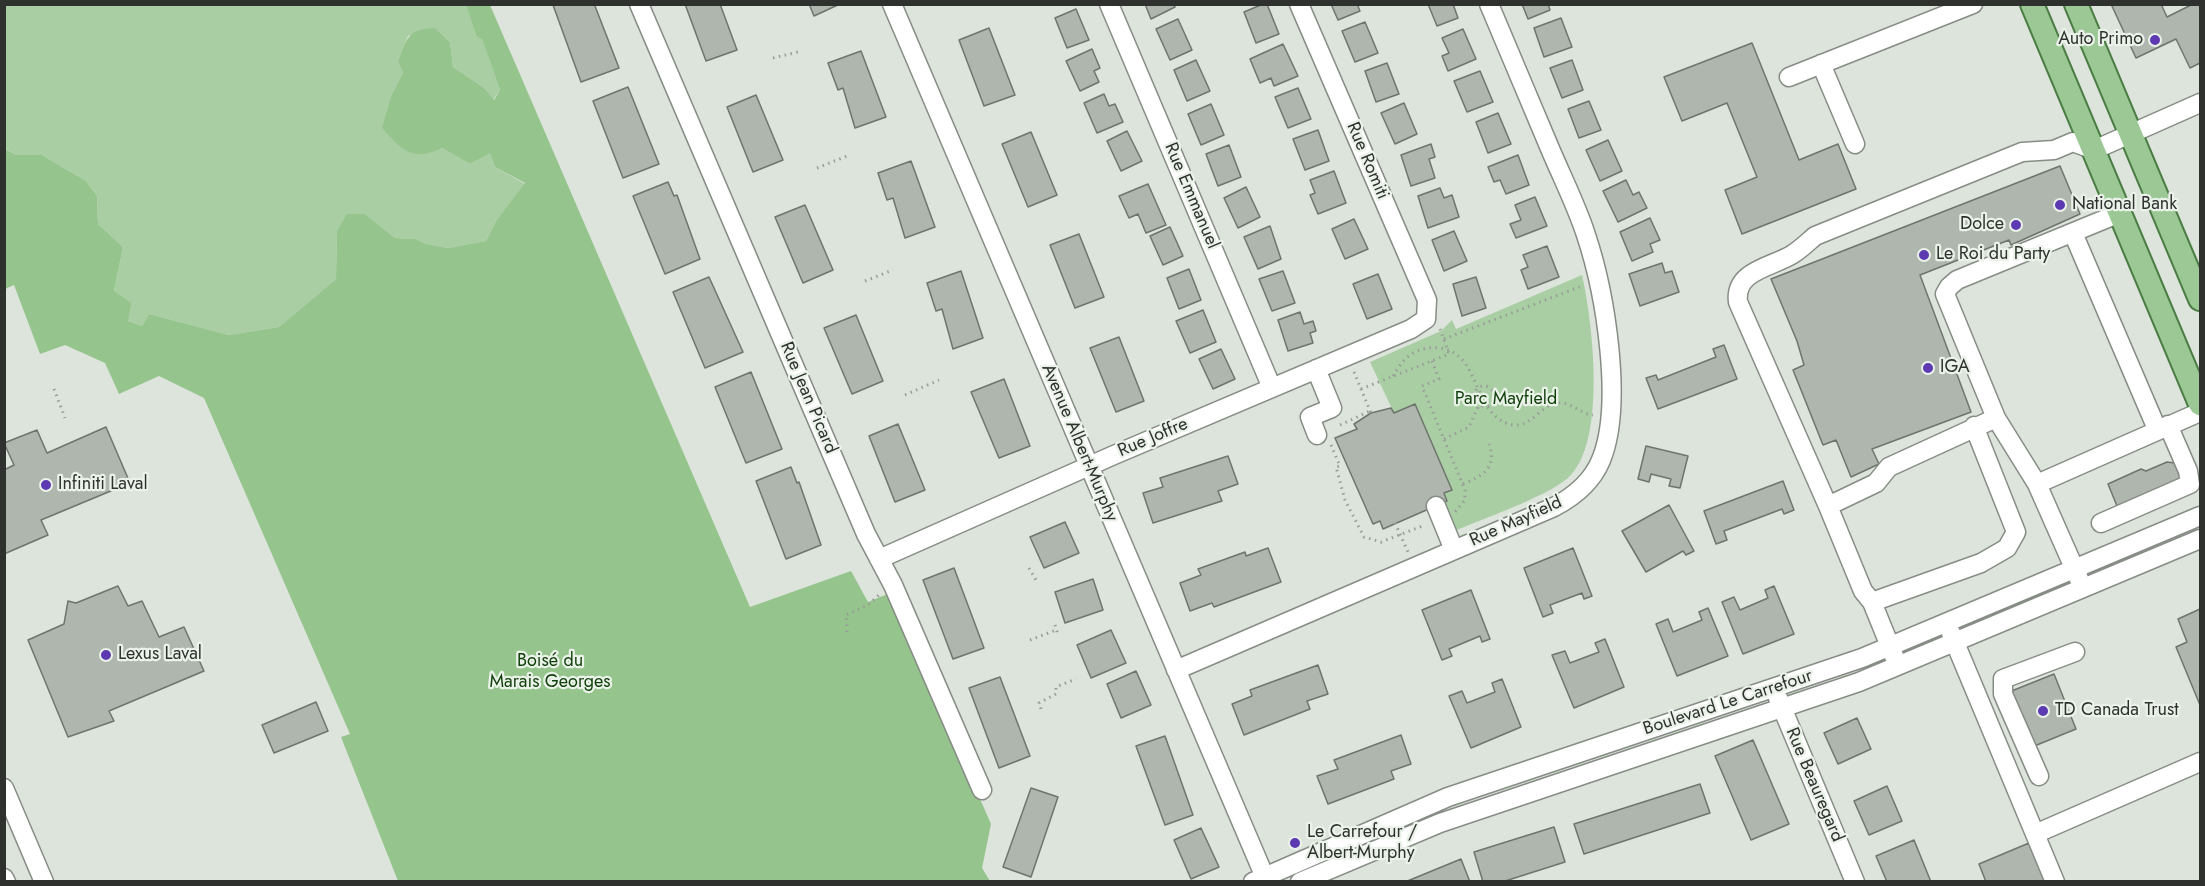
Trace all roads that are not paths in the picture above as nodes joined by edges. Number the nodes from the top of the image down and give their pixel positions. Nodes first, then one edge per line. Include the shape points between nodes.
1 (639, 4) edge
2 (892, 4) edge
3 (1109, 4) edge
4 (1299, 4) edge
5 (1489, 4) edge
6 (1972, 4) edge
7 (2032, 4) edge
8 (2076, 4) edge
9 (1821, 64) junction
10 (1789, 77) dead end
11 (2200, 103) edge
12 (2131, 133) junction
13 (1855, 144) dead end
14 (2094, 150) junction
15 (2120, 213) junction
16 (2073, 233) junction
17 (2200, 299) edge
18 (1433, 324) joint
19 (1316, 369) junction
20 (1272, 387) junction
21 (2200, 404) edge
22 (2200, 412) edge
23 (1996, 418) junction
24 (1974, 426) junction
25 (2163, 427) junction
26 (1326, 434) road end
27 (1088, 466) junction
28 (2037, 484) junction
29 (1828, 506) junction
30 (1433, 514) road end
31 (2200, 516) edge
32 (2101, 524) dead end
33 (2200, 539) edge
34 (1454, 550) junction
35 (879, 559) junction
36 (2074, 568) junction
37 (2083, 588) junction
38 (1872, 602) junction
39 (1947, 623) junction
40 (1954, 642) junction
41 (1890, 646) junction
42 (2075, 652) dead end
43 (1899, 666) junction
44 (1176, 670) junction
45 (1774, 688) junction
46 (1782, 708) junction
47 (2200, 762) edge
48 (2039, 776) dead end
49 (4, 788) edge
50 (982, 790) dead end
51 (2035, 834) junction
52 (1261, 880) edge
53 (44, 882) edge
54 (1300, 882) edge
55 (1855, 882) edge
56 (2055, 882) edge

1 - 35 street, Rue Jean Picard
2 - 27 street, Avenue Albert-Murphy
3 - 20 street, Rue Emmanuel
4 - 18 street, Rue Romiti
5 - 34 street, Rue Mayfield via 1591,249 1607,334 1609,417 1601,461 1575,495
6 - 9 street
7 - 14 main road
8 - 12 main road
9 - 10 street
9 - 13 street
11 - 12 street
12 - 14 street
12 - 17 main road
14 - 15 main road
14 - 29 street via 2073,142 2054,150 2022,152 1815,236 1792,255 1743,281 1738,302
15 - 16 street
15 - 21 main road
16 - 23 street via 1957,280 1946,290 1946,299
16 - 25 street
18 - 19 street, Rue Joffre via 1411,329
19 - 20 street, Rue Joffre
19 - 26 street via 1332,408 1310,417
20 - 27 street, Rue Joffre
22 - 25 street
23 - 24 street
23 - 28 street
24 - 29 street via 1889,467 1876,483
24 - 38 street via 2016,532 2007,548 1971,567
25 - 28 street via 2146,438
25 - 32 street via 2188,471 2190,484
27 - 35 street, Rue Joffre
27 - 44 street, Avenue Albert-Murphy
28 - 36 street
29 - 38 street via 1863,591
30 - 34 street
31 - 36 street, Boulevard Le Carrefour
33 - 37 street, Boulevard Le Carrefour
34 - 44 street, Rue Mayfield
35 - 50 street, Rue Jean Picard
36 - 37 street
36 - 39 street, Boulevard Le Carrefour
37 - 40 street, Boulevard Le Carrefour
38 - 41 street
39 - 40 street
39 - 41 street, Boulevard Le Carrefour
40 - 43 street, Boulevard Le Carrefour
40 - 51 street
41 - 43 street
41 - 45 street, Boulevard Le Carrefour
42 - 48 street via 2003,679 2003,694
43 - 46 street, Boulevard Le Carrefour
44 - 52 street, Avenue Albert-Murphy
45 - 46 street, Rue Beauregard
45 - 52 street, Boulevard Le Carrefour via 1448,797
46 - 54 street, Boulevard Le Carrefour via 1461,815
46 - 55 street, Rue Beauregard
47 - 51 street
49 - 53 street
51 - 56 street

